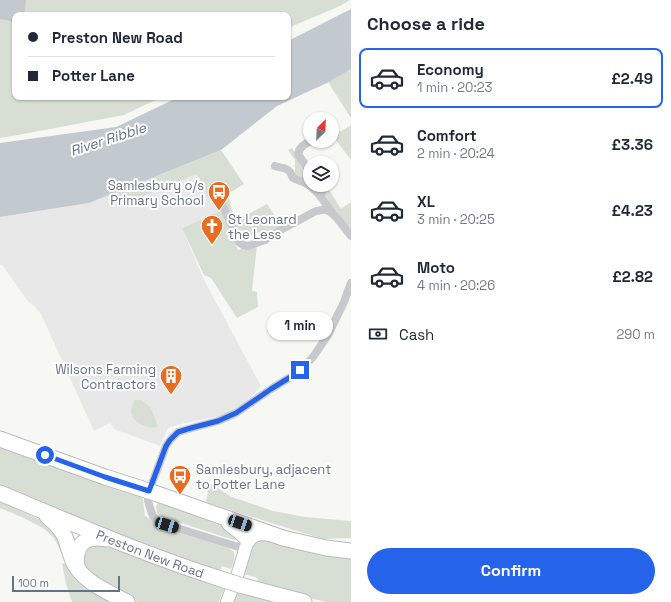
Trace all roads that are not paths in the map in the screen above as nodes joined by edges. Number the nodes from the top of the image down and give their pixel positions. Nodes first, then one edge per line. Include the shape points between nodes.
1 (303, 146) edge
2 (303, 162) edge
3 (275, 166) dead end
4 (322, 192) edge
5 (321, 197) junction
6 (224, 208) dead end
7 (332, 212) junction
8 (351, 236) edge
9 (351, 283) edge
10 (0, 439) edge
11 (149, 491) junction
12 (0, 493) edge
13 (25, 503) junction
14 (225, 518) junction
15 (268, 533) junction
16 (117, 541) junction
17 (246, 545) junction
18 (351, 551) edge
19 (78, 569) junction
20 (127, 602) edge
21 (227, 602) edge
22 (304, 602) edge

1 - 2 street via 298,150 298,154
3 - 5 street via 285,168 293,178 306,183
4 - 5 street
5 - 7 street
6 - 7 street via 239,242 248,246 265,240 316,211
7 - 8 street
9 - 11 street via 328,335 313,357 297,373 236,413 178,432 166,446
10 - 11 highway
11 - 14 highway
11 - 17 street via 149,505 157,520 167,525
12 - 13 highway, Preston New Road
13 - 16 highway, Preston New Road
13 - 19 highway via 48,517 61,530 71,558
14 - 15 highway
14 - 17 highway via 242,533
15 - 17 highway via 253,534
15 - 18 highway via 296,542
16 - 19 highway via 101,538 86,540 77,551
16 - 22 highway, Preston New Road, bridge via 224,580
17 - 21 street
19 - 20 highway via 94,585

